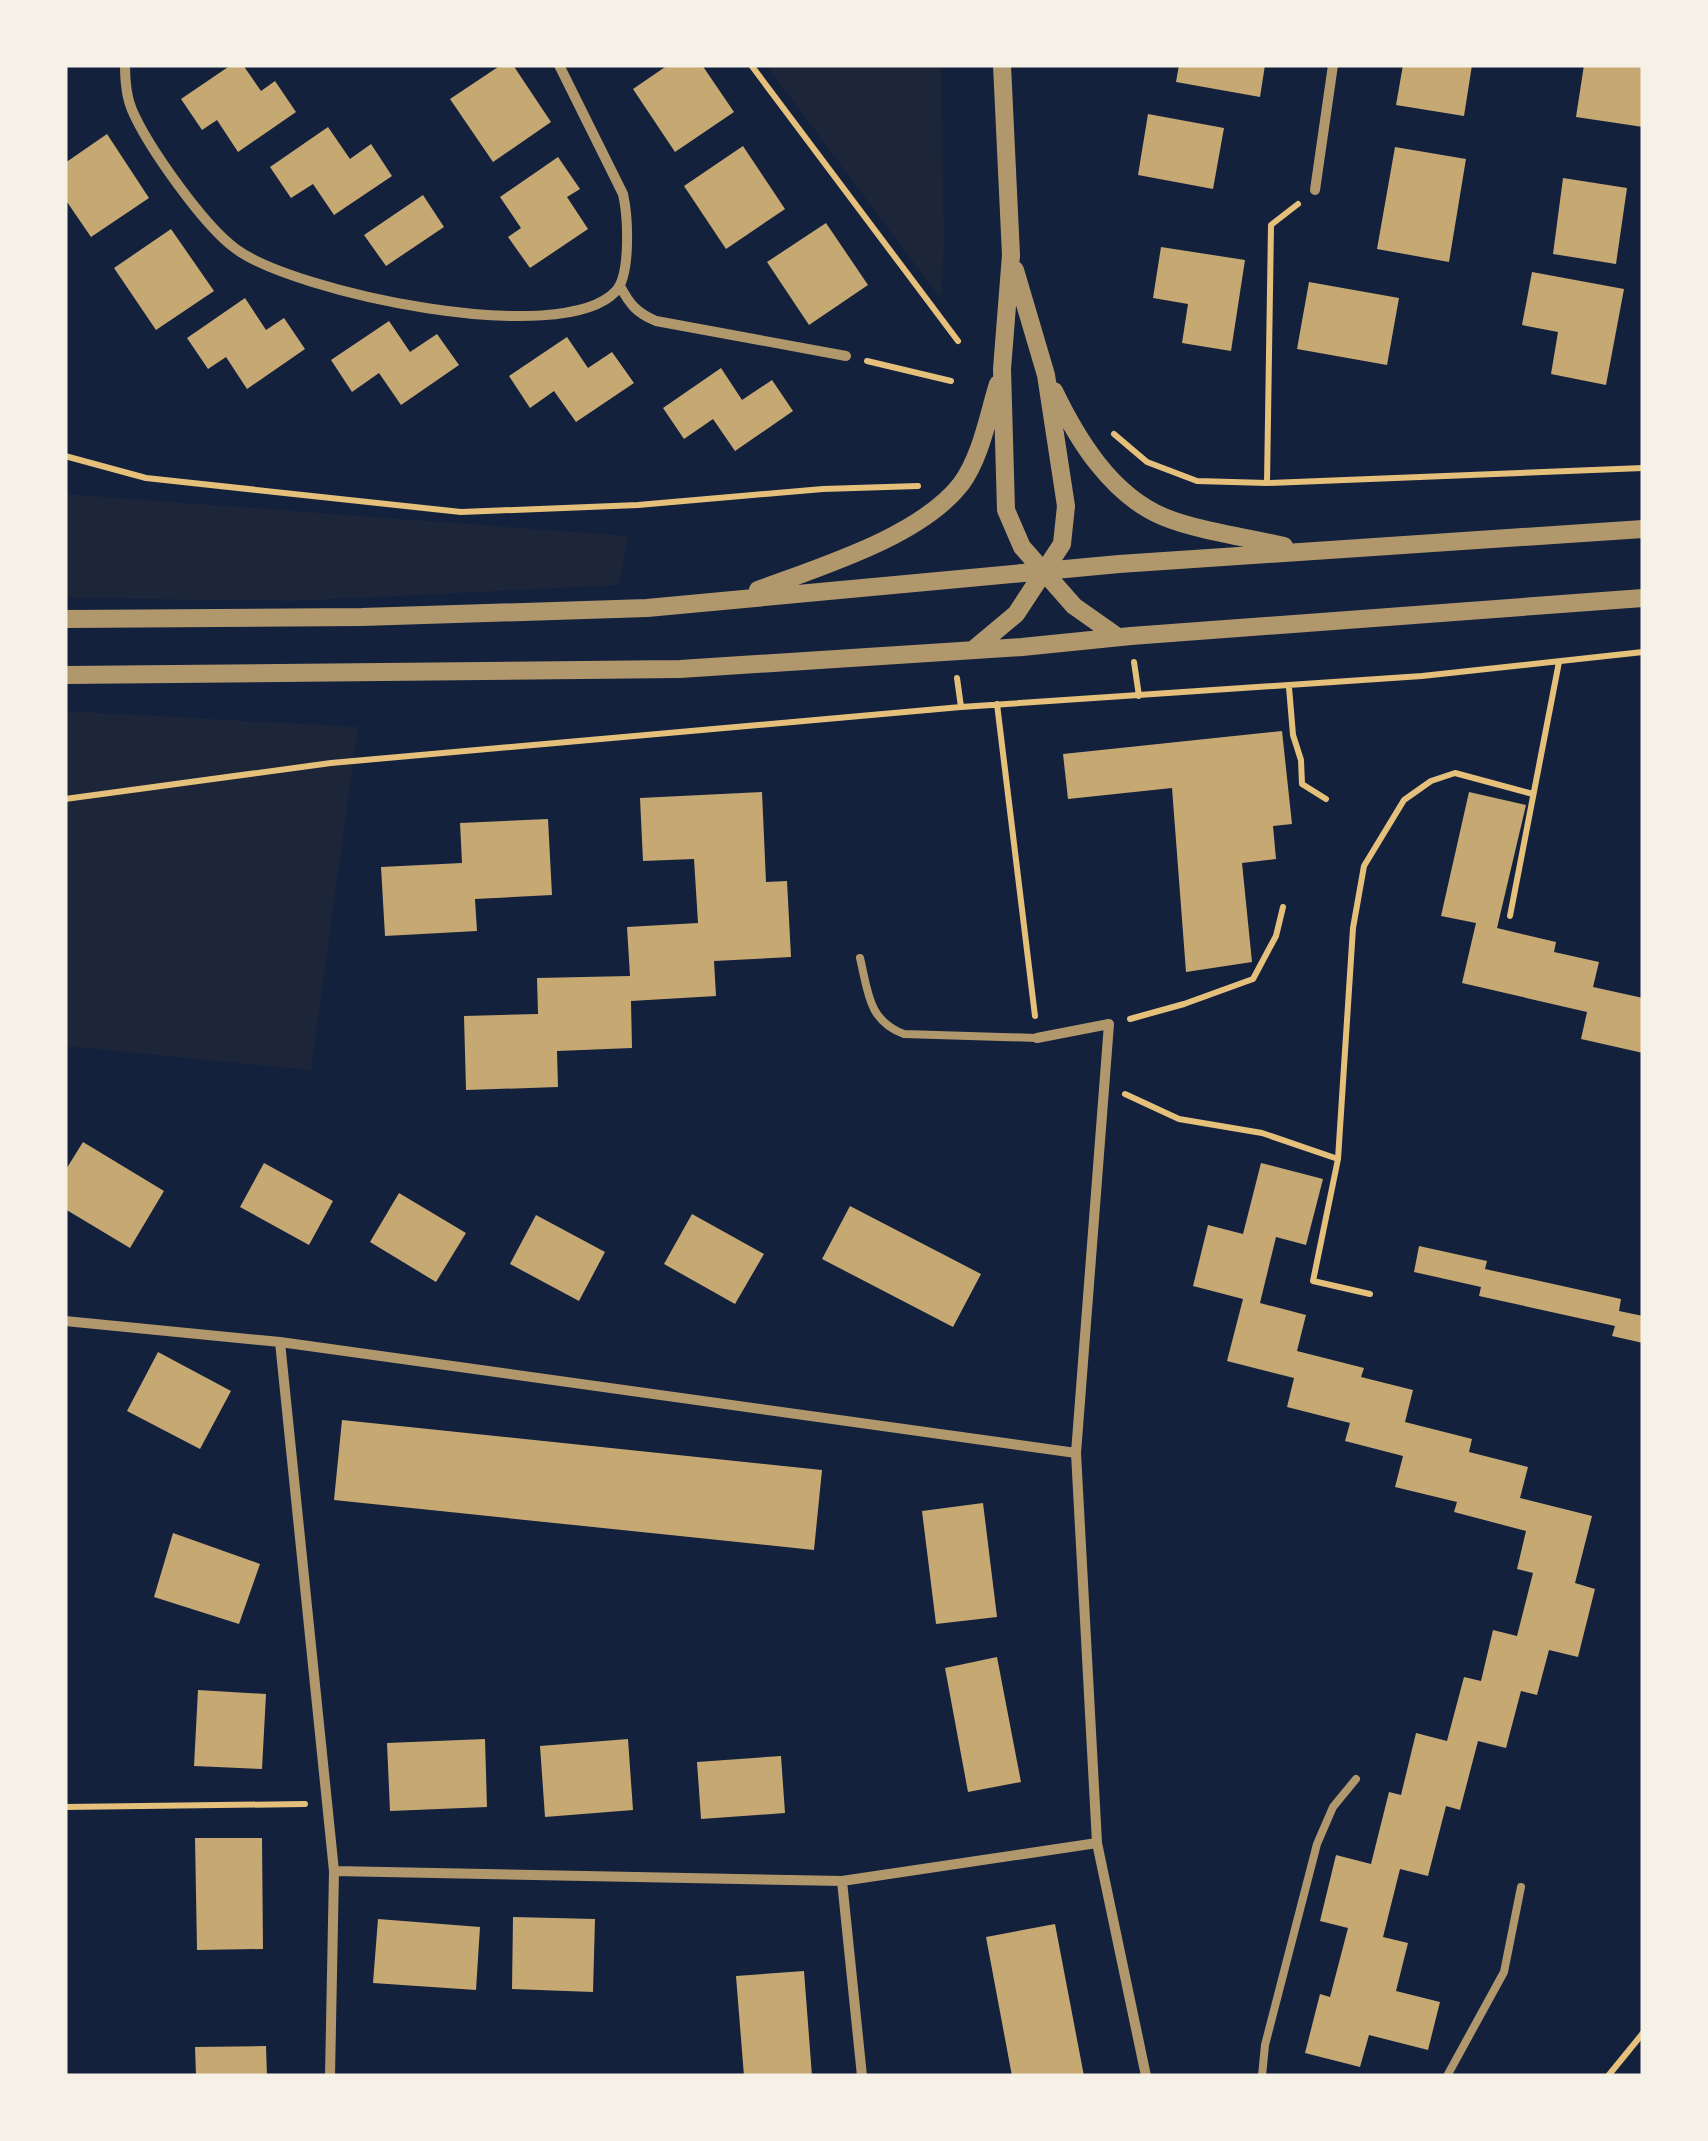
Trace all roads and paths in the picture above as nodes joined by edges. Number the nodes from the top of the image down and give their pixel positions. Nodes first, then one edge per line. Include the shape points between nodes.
1 (125, 65) edge
2 (559, 65) edge
3 (751, 65) edge
4 (1002, 65) edge
5 (1333, 65) edge
6 (1315, 190) joint
7 (1011, 254) junction
8 (620, 286) junction
9 (958, 341) dead end
10 (846, 356) joint
11 (1002, 369) junction
12 (1046, 376) junction
13 (950, 381) dead end
14 (65, 456) edge
15 (1147, 462) dead end
16 (1643, 468) edge
17 (1267, 484) junction
18 (920, 486) dead end
19 (1643, 529) edge
20 (1304, 551) junction
21 (1045, 572) junction
22 (738, 598) junction
23 (1643, 598) edge
24 (65, 618) edge
25 (1118, 637) junction
26 (964, 650) junction
27 (1643, 652) edge
28 (1559, 662) junction
29 (65, 674) edge
30 (1289, 687) junction
31 (997, 704) junction
32 (961, 707) junction
33 (1533, 794) junction
34 (1326, 798) dead end
35 (65, 799) edge
36 (1284, 907) dead end
37 (1510, 916) dead end
38 (860, 958) dead end
39 (1109, 1024) junction
40 (1037, 1038) junction
41 (1135, 1099) dead end
42 (1338, 1159) junction
43 (1370, 1294) dead end
44 (65, 1321) edge
45 (280, 1342) junction
46 (1076, 1453) junction
47 (1356, 1779) dead end
48 (326, 1804) junction
49 (65, 1807) edge
50 (1097, 1842) junction
51 (334, 1872) junction
52 (842, 1881) junction
53 (1522, 1887) dead end
54 (1643, 2033) edge
55 (330, 2076) edge
56 (862, 2076) edge
57 (1146, 2076) edge
58 (1262, 2076) edge
59 (1447, 2076) edge
60 (1608, 2076) edge

1 - 8 street via 132,110 199,214 239,252 290,277 482,316 593,305
2 - 8 street via 623,194
3 - 9 path
4 - 7 street
5 - 6 street
6 - 17 path via 1271,225
7 - 11 street
7 - 12 street
8 - 10 street via 630,305 656,321
10 - 13 path
11 - 21 street via 1006,510 1022,547
11 - 22 street via 975,457 960,485 936,508 890,538
12 - 20 street via 1099,465 1162,517
12 - 21 street via 1066,506 1062,544
14 - 18 path via 146,478 461,512
15 - 17 path via 1197,480
16 - 17 path
19 - 20 street
20 - 21 street
21 - 22 street
21 - 25 street via 1074,606
21 - 26 street via 1016,614
22 - 24 street via 647,608 362,617
23 - 25 street
25 - 26 street
26 - 29 street via 660,670
26 - 32 path
27 - 28 path
28 - 30 path
28 - 33 path
30 - 31 path
30 - 34 path via 1302,784
31 - 32 path
31 - 40 path
32 - 35 path via 330,763
33 - 37 path
33 - 42 path via 1455,773 1431,780 1404,800 1364,866 1353,928
36 - 39 path via 1253,979
38 - 40 lane via 874,1013 888,1028
39 - 40 street
39 - 46 street
41 - 42 path via 1179,1120 1262,1134
42 - 43 path via 1313,1281
44 - 45 street
45 - 46 street
45 - 48 street
46 - 50 street
47 - 58 lane via 1316,1844
48 - 49 path
48 - 51 street
50 - 52 street
50 - 57 street
51 - 52 street
51 - 55 street
52 - 56 street
53 - 59 lane via 1504,1972
54 - 60 path

